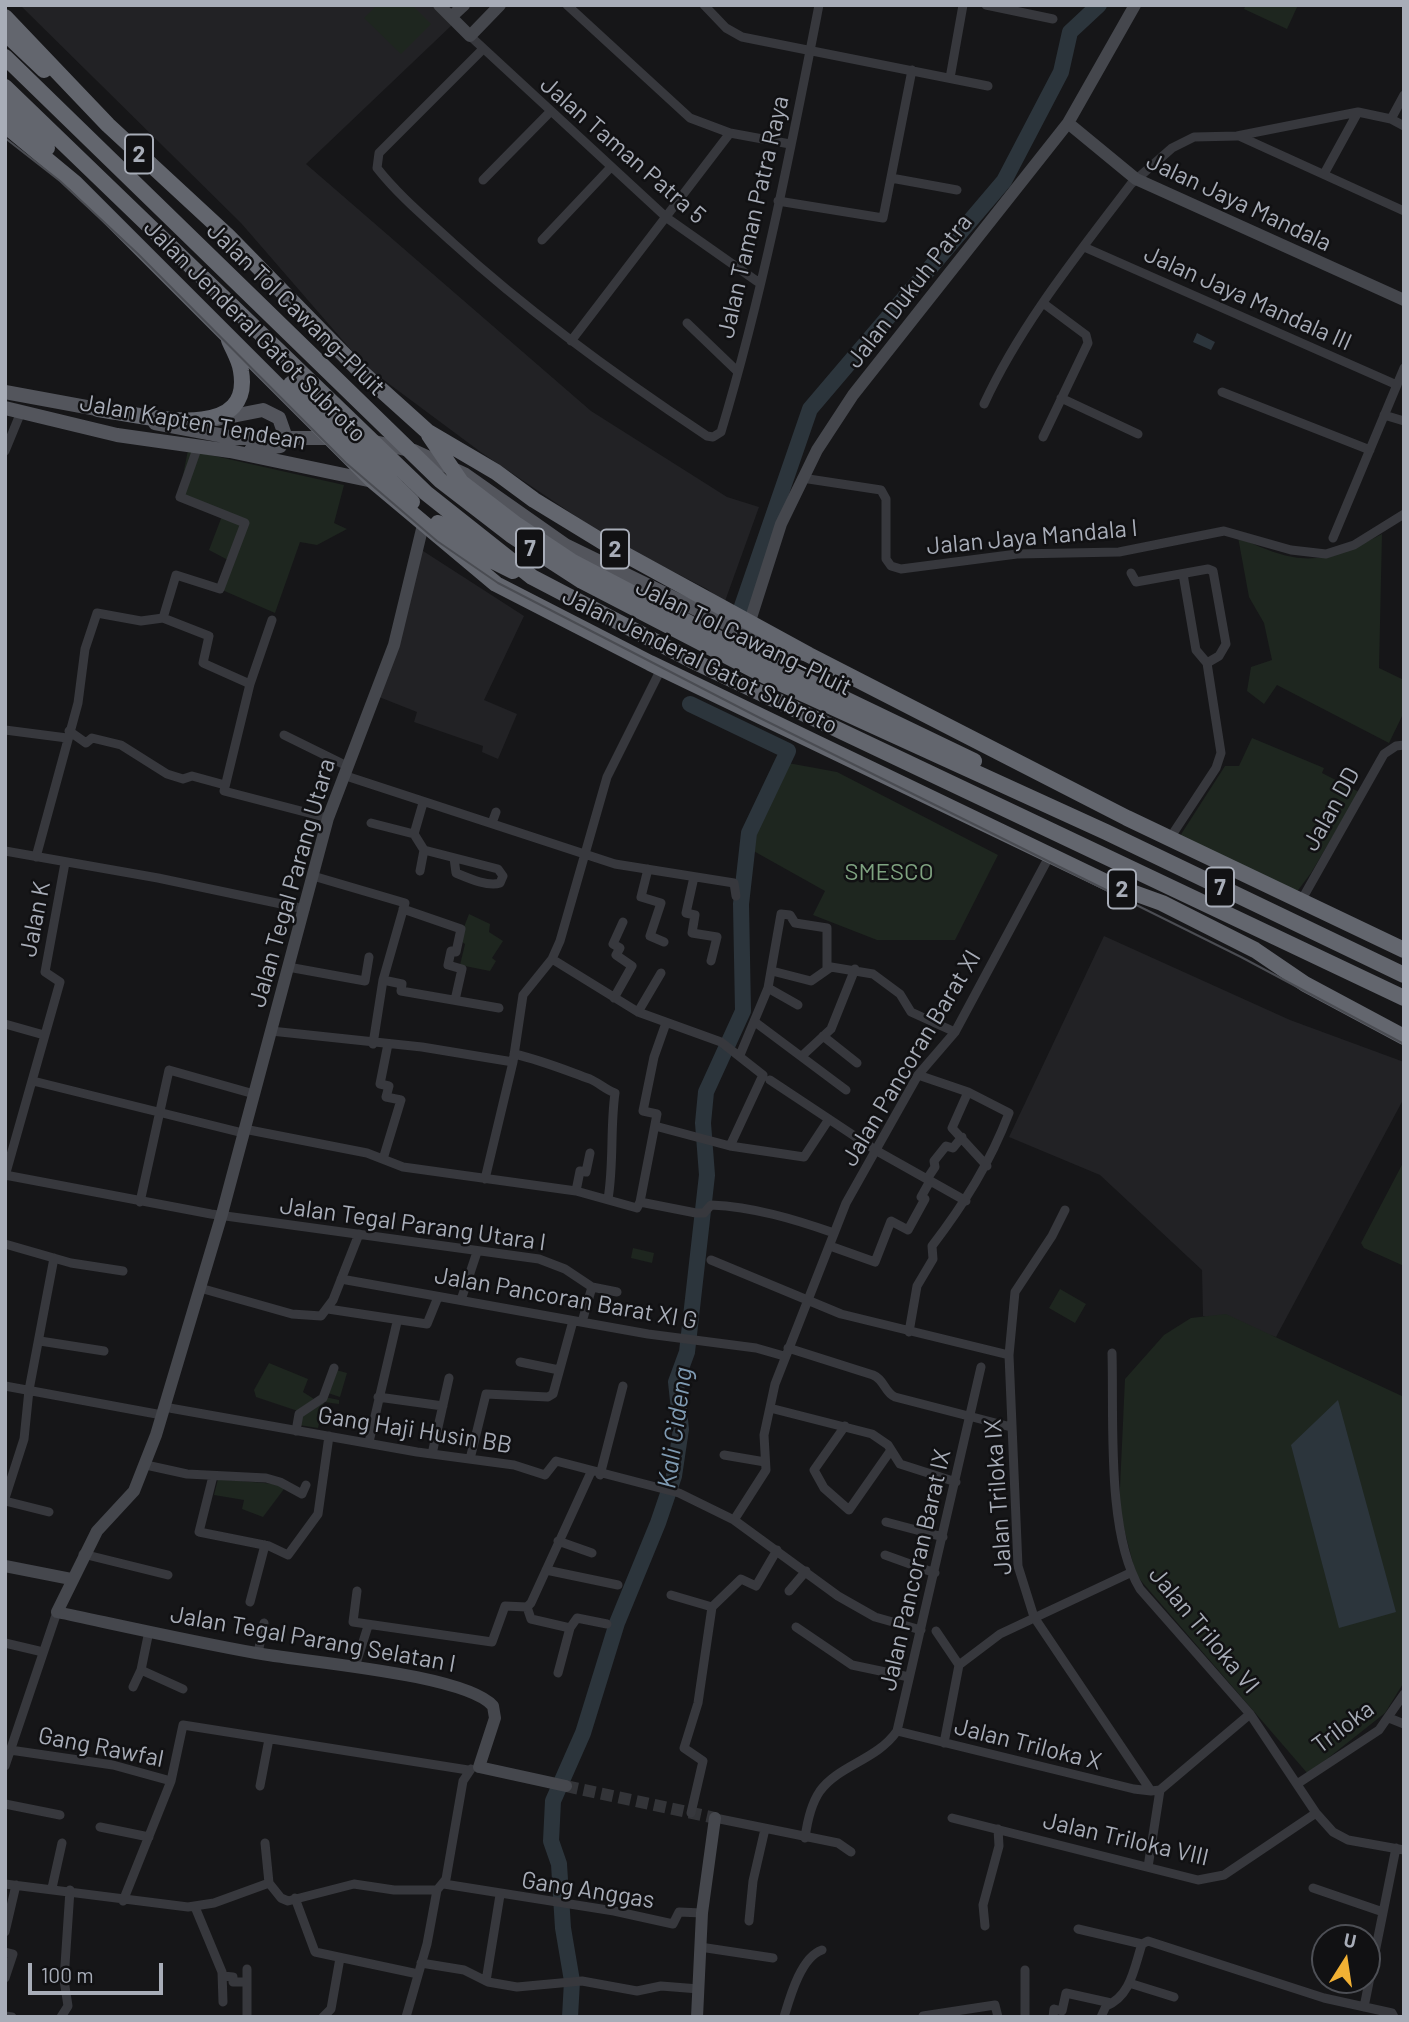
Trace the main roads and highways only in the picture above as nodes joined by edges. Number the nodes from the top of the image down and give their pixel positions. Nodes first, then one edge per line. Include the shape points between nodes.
1 (5, 17) edge
2 (5, 33) edge
3 (5, 57) edge
4 (5, 86) edge
5 (89, 106) junction
6 (5, 107) edge
7 (5, 125) edge
8 (39, 130) junction
9 (75, 183) junction
10 (230, 337) junction
11 (5, 392) edge
12 (5, 408) edge
13 (99, 409) junction
14 (212, 420) junction
15 (428, 432) junction
16 (230, 451) junction
17 (373, 481) junction
18 (563, 543) junction
19 (532, 577) junction
20 (809, 655) junction
21 (767, 659) junction
22 (1106, 832) junction
23 (1255, 950) junction
24 (1404, 950) edge
25 (1354, 975) junction
26 (1404, 975) edge
27 (1404, 998) edge
28 (1404, 1007) edge
29 (1404, 1025) edge
30 (1404, 1037) edge

1 - 5 highway, Jalan Jenderal Gatot Subroto / 2
2 - 5 highway, Jalan Jenderal Gatot Subroto / 2
3 - 22 highway, Jalan Tol Cawang–Pluit / 7 via 441,481 511,535 582,581 773,680
4 - 8 highway, Jalan Tol Cawang–Pluit / 7
5 - 15 highway, Jalan Jenderal Gatot Subroto / 2
6 - 8 highway, Jalan Jenderal Gatot Subroto / 2
7 - 9 highway, Jalan Jenderal Gatot Subroto / 2
8 - 9 highway, Jalan Jenderal Gatot Subroto / 2
8 - 19 highway, Jalan Tol Cawang–Pluit / 7 via 426,493
9 - 10 highway, Jalan Jenderal Gatot Subroto / 2
10 - 14 highway via 241,384 232,406
10 - 17 highway, Jalan Jenderal Gatot Subroto / 2
10 - 19 highway via 288,382 449,533 499,565
11 - 13 main road, Jalan Kapten Tendean
12 - 16 main road, Jalan Kapten Tendean via 117,435
13 - 14 highway via 180,421
13 - 18 main road, Jalan Kapten Tendean via 235,438 353,438 414,451 464,474
14 - 16 main road via 263,410 282,422 285,435 280,446
15 - 20 highway, Jalan Jenderal Gatot Subroto / 2 via 606,544
15 - 21 highway via 452,473 517,526 606,581
16 - 17 main road, Jalan Kapten Tendean
17 - 23 highway, Jalan Jenderal Gatot Subroto / 2 via 496,584 661,669
18 - 20 main road, Jalan Jenderal Gatot Subroto via 778,649
18 - 21 highway via 589,563 731,634
19 - 25 highway, Jalan Tol Cawang–Pluit / 7 via 691,660
20 - 24 highway, Jalan Jenderal Gatot Subroto / 2 via 1170,838
21 - 22 highway
22 - 26 highway, Jalan Tol Cawang–Pluit / 7
23 - 29 highway, 2
23 - 30 highway, Jalan Jenderal Gatot Subroto / 2 via 1305,984
25 - 27 highway, Jalan Tol Cawang–Pluit / 7
25 - 28 highway

